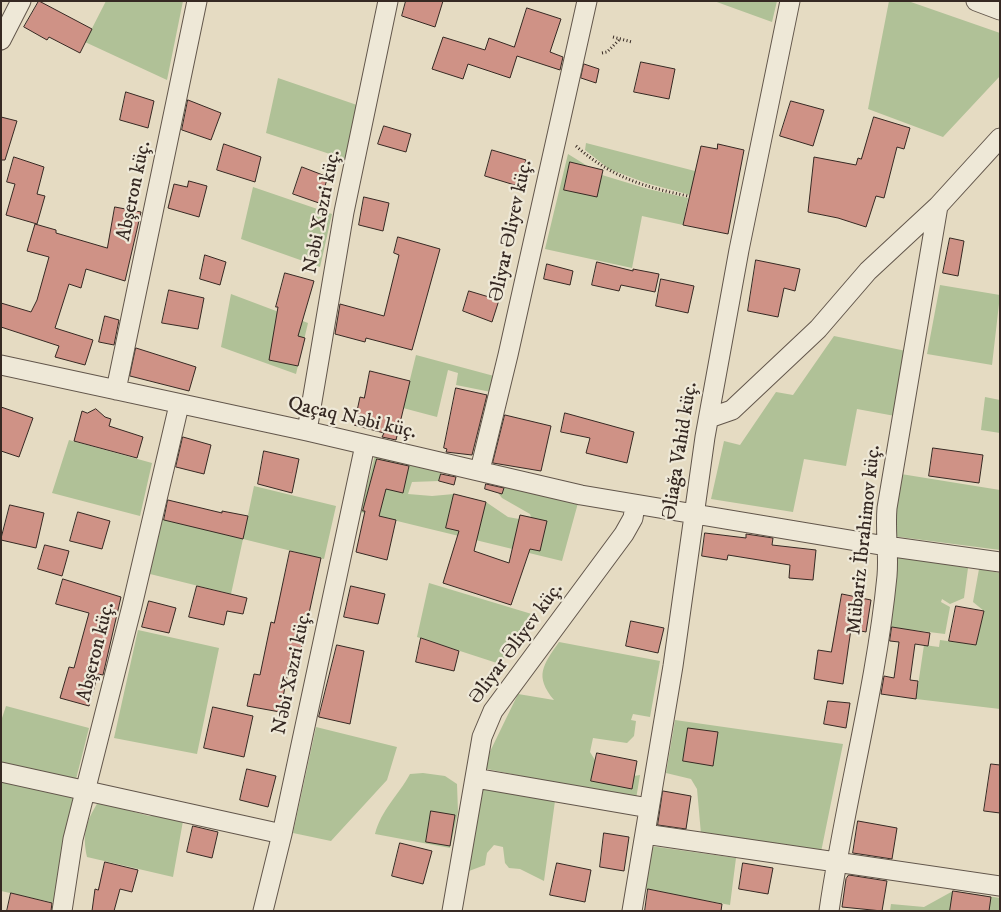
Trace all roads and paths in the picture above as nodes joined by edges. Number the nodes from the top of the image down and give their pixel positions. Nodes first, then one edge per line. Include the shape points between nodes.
1 (21, 1) edge
2 (197, 1) edge
3 (388, 1) edge
4 (587, 1) edge
5 (790, 1) edge
6 (976, 1) edge
7 (1000, 10) edge
8 (614, 38) dead end
9 (620, 39) junction
10 (1, 40) edge
11 (632, 42) dead end
12 (602, 54) dead end
13 (1000, 138) edge
14 (576, 146) dead end
15 (688, 196) dead end
16 (938, 206) junction
17 (1, 365) edge
18 (116, 390) junction
19 (179, 405) junction
20 (709, 418) junction
21 (307, 431) junction
22 (365, 445) junction
23 (480, 470) junction
24 (635, 505) junction
25 (693, 514) junction
26 (886, 546) junction
27 (1000, 562) edge
28 (1, 772) edge
29 (475, 778) junction
30 (85, 792) junction
31 (649, 808) junction
32 (282, 834) junction
33 (645, 834) junction
34 (836, 863) junction
35 (1000, 886) edge
36 (62, 911) edge
37 (263, 911) edge
38 (452, 911) edge
39 (632, 911) edge
40 (829, 911) edge

1 - 10 street
2 - 18 street, Abşeron küç.
3 - 21 street, Nəbi Xəzri küç. via 344,212
4 - 23 street, Əliyar Əliyev küç.
5 - 20 street, Əliağa Vahid küç. via 739,250
6 - 7 street
8 - 9 path
9 - 11 path
9 - 12 path
13 - 16 street
14 - 15 path via 596,164 623,178
16 - 20 street via 868,271 818,329 732,410
16 - 26 street, Mübariz İbrahimov küç. via 888,508
17 - 18 street, Qaçaq Nəbi küç.
18 - 19 street, Qaçaq Nəbi küç.
19 - 21 street, Qaçaq Nəbi küç.
19 - 30 street, Abşeron küç.
20 - 25 street, Əliağa Vahid küç.
21 - 22 street, Qaçaq Nəbi küç.
22 - 23 street, Qaçaq Nəbi küç.
22 - 32 street, Nəbi Xəzri küç.
23 - 24 street, Qaçaq Nəbi küç.
24 - 25 street, Qaçaq Nəbi küç.
24 - 29 street, Əliyar Əliyev küç. via 633,518 624,534 493,711 482,737
25 - 26 street, Qaçaq Nəbi küç.
25 - 31 street, Əliağa Vahid küç. via 673,666
26 - 27 street, Qaçaq Nəbi küç.
26 - 34 street, Mübariz İbrahimov küç. via 887,576 879,632
28 - 30 street
29 - 31 street
29 - 38 street, Əliyar Əliyev küç.
30 - 32 street
30 - 36 street, Abşeron küç. via 73,839
31 - 33 street, Əliağa Vahid küç.
32 - 37 street, Nəbi Xəzri küç.
33 - 34 street
33 - 39 street, Əliağa Vahid küç.
34 - 35 street
34 - 40 street, Mübariz İbrahimov küç.

